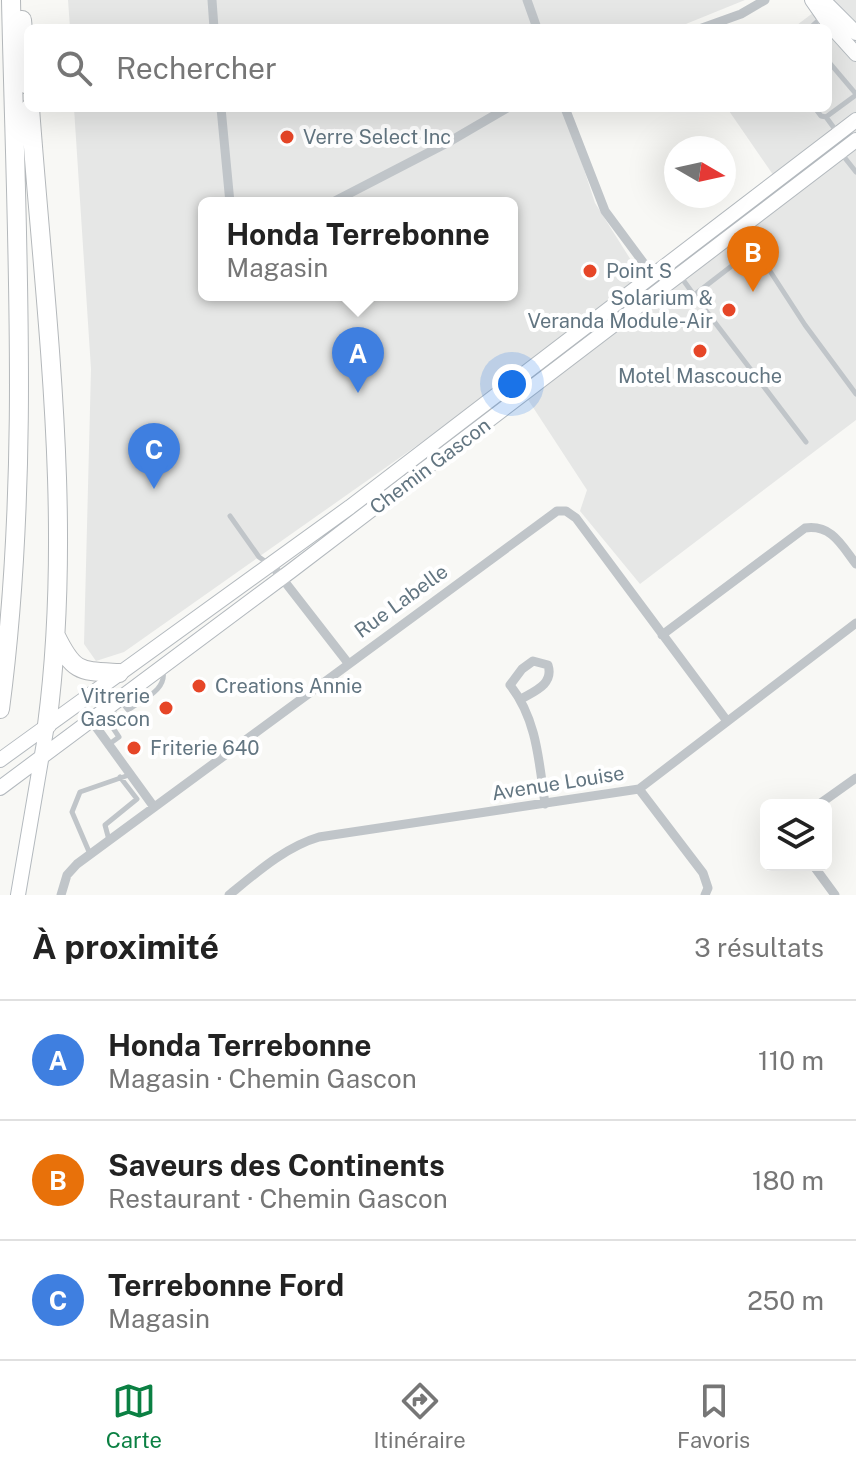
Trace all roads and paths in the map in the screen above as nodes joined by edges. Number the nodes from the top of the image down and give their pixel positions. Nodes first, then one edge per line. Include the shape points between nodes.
1 (11, 0) edge
2 (20, 0) edge
3 (212, 0) edge
4 (527, 0) edge
5 (765, 0) edge
6 (812, 0) edge
7 (828, 6) edge
8 (214, 24) edge
9 (536, 24) edge
10 (713, 24) edge
11 (813, 24) edge
12 (856, 33) edge
13 (24, 42) edge
14 (856, 54) edge
15 (832, 66) edge
16 (856, 94) edge
17 (30, 112) edge
18 (221, 112) edge
19 (500, 112) edge
20 (567, 112) edge
21 (818, 112) edge
22 (826, 117) junction
23 (856, 120) edge
24 (838, 134) junction
25 (856, 140) edge
26 (840, 152) junction
27 (856, 172) edge
28 (229, 197) edge
29 (343, 197) edge
30 (741, 228) junction
31 (755, 248) junction
32 (652, 274) junction
33 (680, 276) junction
34 (662, 289) junction
35 (694, 295) junction
36 (856, 394) edge
37 (806, 442) dead end
38 (230, 516) dead end
39 (271, 564) junction
40 (856, 564) edge
41 (282, 578) junction
42 (856, 623) edge
43 (55, 633) junction
44 (662, 635) junction
45 (348, 663) junction
46 (119, 673) junction
47 (521, 699) junction
48 (114, 702) junction
49 (0, 709) edge
50 (91, 720) junction
51 (727, 721) junction
52 (47, 725) junction
53 (108, 745) junction
54 (43, 756) junction
55 (0, 760) edge
56 (125, 776) junction
57 (856, 778) edge
58 (0, 788) edge
59 (639, 789) junction
60 (140, 797) junction
61 (826, 799) edge
62 (545, 804) junction
63 (154, 807) junction
64 (109, 841) junction
65 (90, 854) junction
66 (817, 871) edge
67 (18, 895) edge
68 (61, 895) edge
69 (229, 895) edge
70 (705, 895) edge
71 (835, 895) edge

1 - 49 highway via 17,449
2 - 13 highway
3 - 8 street
4 - 9 street
5 - 10 street
6 - 7 main road
7 - 11 lane
7 - 12 main road
7 - 14 main road
15 - 16 lane
16 - 22 lane
17 - 43 highway via 56,430
18 - 28 street
19 - 29 street
20 - 32 street via 605,211
21 - 22 lane
22 - 24 lane
23 - 24 main road, Chemin Gascon
24 - 32 main road, Chemin Gascon
25 - 26 main road, Chemin Gascon
26 - 27 lane
26 - 30 main road, Chemin Gascon
30 - 31 lane
30 - 33 main road, Chemin Gascon
31 - 35 lane
31 - 36 lane
32 - 34 street
32 - 39 main road, Chemin Gascon
33 - 34 main road, Chemin Gascon
33 - 35 lane
34 - 41 main road, Chemin Gascon
35 - 37 lane
38 - 39 lane via 259,557
39 - 41 street
39 - 46 main road, Chemin Gascon
40 - 44 street via 833,534 805,528
41 - 45 street
41 - 48 main road, Chemin Gascon
42 - 51 street, Avenue Louise
43 - 46 highway via 74,665
43 - 52 highway
44 - 45 street, Rue Labelle via 576,518 557,511
44 - 51 street, Rue Labelle
45 - 63 street, Rue Labelle
46 - 52 main road, Chemin Gascon
47 - 47 street via 510,685 513,678 533,661 548,665 548,681
47 - 62 street via 536,739
48 - 50 main road, Chemin Gascon
48 - 53 lane via 111,725 119,737
50 - 53 street
50 - 54 main road, Chemin Gascon
51 - 59 street, Avenue Louise
52 - 54 main road
52 - 55 main road, Chemin Gascon
53 - 56 street
54 - 58 main road, Chemin Gascon
54 - 67 main road
56 - 60 street
56 - 65 lane via 80,792 72,812
57 - 61 street
59 - 62 street, Avenue Louise
59 - 70 street via 703,873
60 - 63 street
60 - 64 lane via 105,825
62 - 69 street, Avenue Louise via 319,837 298,845
63 - 64 street, Rue Labelle
64 - 65 street, Rue Labelle
65 - 68 street, Rue Labelle via 67,875
66 - 71 street

